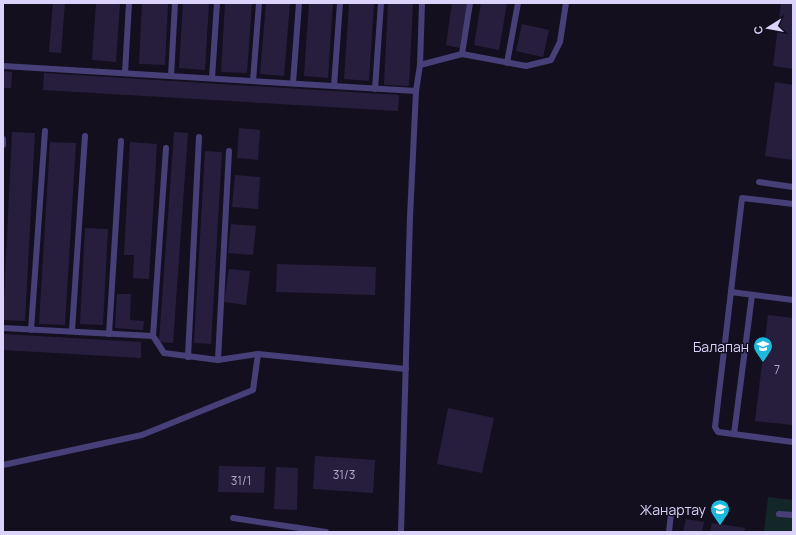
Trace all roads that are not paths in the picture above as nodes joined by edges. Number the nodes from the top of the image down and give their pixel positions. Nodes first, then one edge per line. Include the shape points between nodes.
1 (129, 3) edge
2 (175, 3) edge
3 (217, 3) edge
4 (259, 3) edge
5 (299, 3) edge
6 (340, 3) edge
7 (381, 3) edge
8 (422, 3) edge
9 (470, 3) edge
10 (518, 3) edge
11 (566, 3) edge
12 (462, 54) junction
13 (507, 62) junction
14 (420, 65) junction
15 (3, 66) edge
16 (125, 73) junction
17 (171, 76) junction
18 (212, 78) junction
19 (253, 81) junction
20 (293, 83) junction
21 (334, 86) junction
22 (376, 89) junction
23 (416, 91) junction
24 (45, 131) dead end
25 (85, 136) dead end
26 (199, 137) dead end
27 (3, 139) edge
28 (121, 141) dead end
29 (3, 145) edge
30 (166, 148) dead end
31 (229, 151) dead end
32 (759, 182) dead end
33 (793, 187) edge
34 (793, 204) edge
35 (731, 292) junction
36 (752, 295) junction
37 (793, 300) edge
38 (3, 328) edge
39 (31, 330) junction
40 (72, 331) junction
41 (109, 334) junction
42 (153, 336) junction
43 (258, 354) junction
44 (188, 357) junction
45 (218, 360) junction
46 (406, 369) junction
47 (734, 434) junction
48 (793, 442) edge
49 (3, 465) edge
50 (671, 513) dead end
51 (779, 514) dead end
52 (793, 515) edge
53 (233, 518) dead end
54 (326, 532) edge
55 (401, 532) edge
56 (669, 532) edge

1 - 16 lane
2 - 17 lane
3 - 18 lane
4 - 19 lane
5 - 20 lane
6 - 21 lane
7 - 22 lane
8 - 14 lane
9 - 12 lane
10 - 13 lane
11 - 13 lane via 560,42 551,60 526,66
12 - 13 lane
12 - 14 lane
14 - 23 lane
15 - 16 lane
16 - 17 lane
17 - 18 lane
18 - 19 lane
19 - 20 lane
20 - 21 lane
21 - 22 lane
22 - 23 lane
23 - 46 lane
24 - 39 lane
25 - 40 lane
26 - 44 lane
27 - 29 lane
28 - 41 lane
30 - 42 lane
31 - 45 lane
32 - 33 lane
34 - 35 lane via 742,198
35 - 36 lane
35 - 47 lane via 715,427 718,432
36 - 37 lane
36 - 47 lane
38 - 39 lane
39 - 40 lane
40 - 41 lane
41 - 42 lane
42 - 44 lane via 164,353
43 - 45 lane
43 - 46 lane
43 - 49 lane via 253,390 142,435
44 - 45 lane
46 - 55 lane
47 - 48 lane
50 - 56 lane
51 - 52 lane
53 - 54 lane

